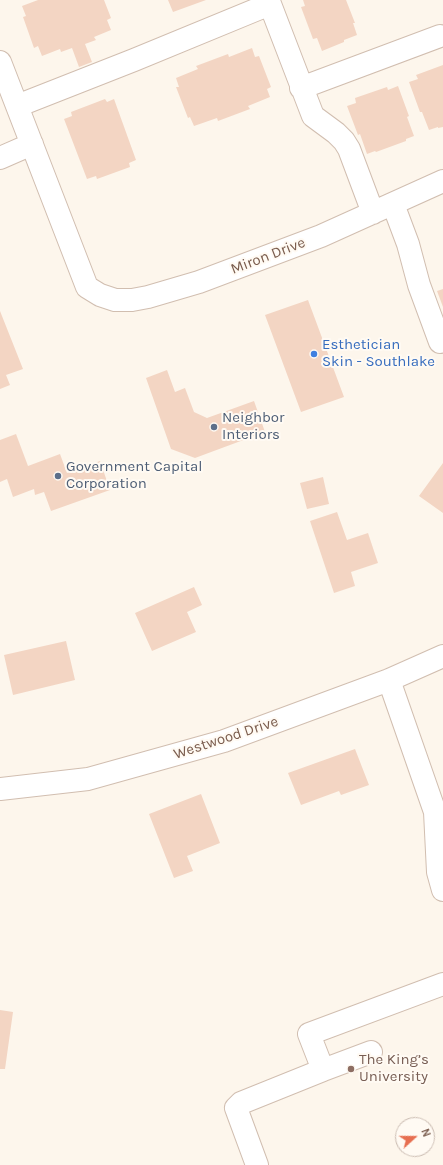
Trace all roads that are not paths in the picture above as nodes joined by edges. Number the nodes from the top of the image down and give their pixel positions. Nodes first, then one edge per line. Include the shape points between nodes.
1 (269, 2) edge
2 (440, 36) dead end
3 (0, 62) edge
4 (301, 88) junction
5 (17, 106) junction
6 (32, 144) junction
7 (0, 158) edge
8 (443, 181) edge
9 (393, 204) junction
10 (374, 213) junction
11 (440, 342) dead end
12 (443, 656) edge
13 (389, 680) junction
14 (0, 789) edge
15 (443, 890) edge
16 (443, 984) edge
17 (371, 1052) dead end
18 (323, 1070) junction
19 (256, 1165) edge

1 - 4 street
1 - 5 street via 134,60
2 - 4 street
3 - 5 street
4 - 10 street via 313,116 336,133 349,149
5 - 6 street
6 - 7 street
6 - 10 street, Miron Drive via 87,287 115,300 148,297 199,282
8 - 9 street, Miron Drive
9 - 10 street, Miron Drive
9 - 11 street
12 - 13 street, Westwood Drive
13 - 14 street, Westwood Drive via 224,741 88,779
13 - 15 street via 435,812 438,872
16 - 18 street via 309,1034
17 - 18 street
18 - 19 street via 241,1103 236,1108

